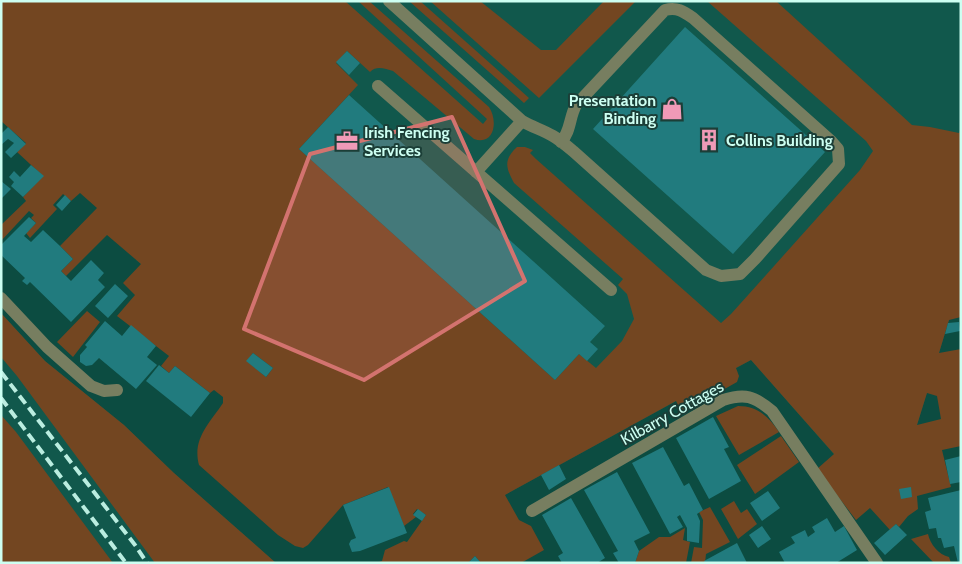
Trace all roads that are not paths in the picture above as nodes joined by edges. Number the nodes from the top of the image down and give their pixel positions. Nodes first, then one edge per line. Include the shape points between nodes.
1 (389, 1) edge
2 (378, 86) dead end
3 (522, 121) junction
4 (561, 142) junction
5 (476, 172) junction
6 (611, 290) dead end
7 (1, 298) edge
8 (117, 390) dead end
9 (532, 511) dead end
10 (878, 563) edge

1 - 3 street
2 - 5 street
3 - 4 street
3 - 5 street
4 - 4 street via 706,270 721,276 740,274 839,164 838,149 831,141 693,18 675,9 665,10 576,105 568,134
5 - 6 street
7 - 8 street via 47,347 91,386 104,391
9 - 10 street, Kilbarry Cottages via 723,400 748,396 760,400 772,411

